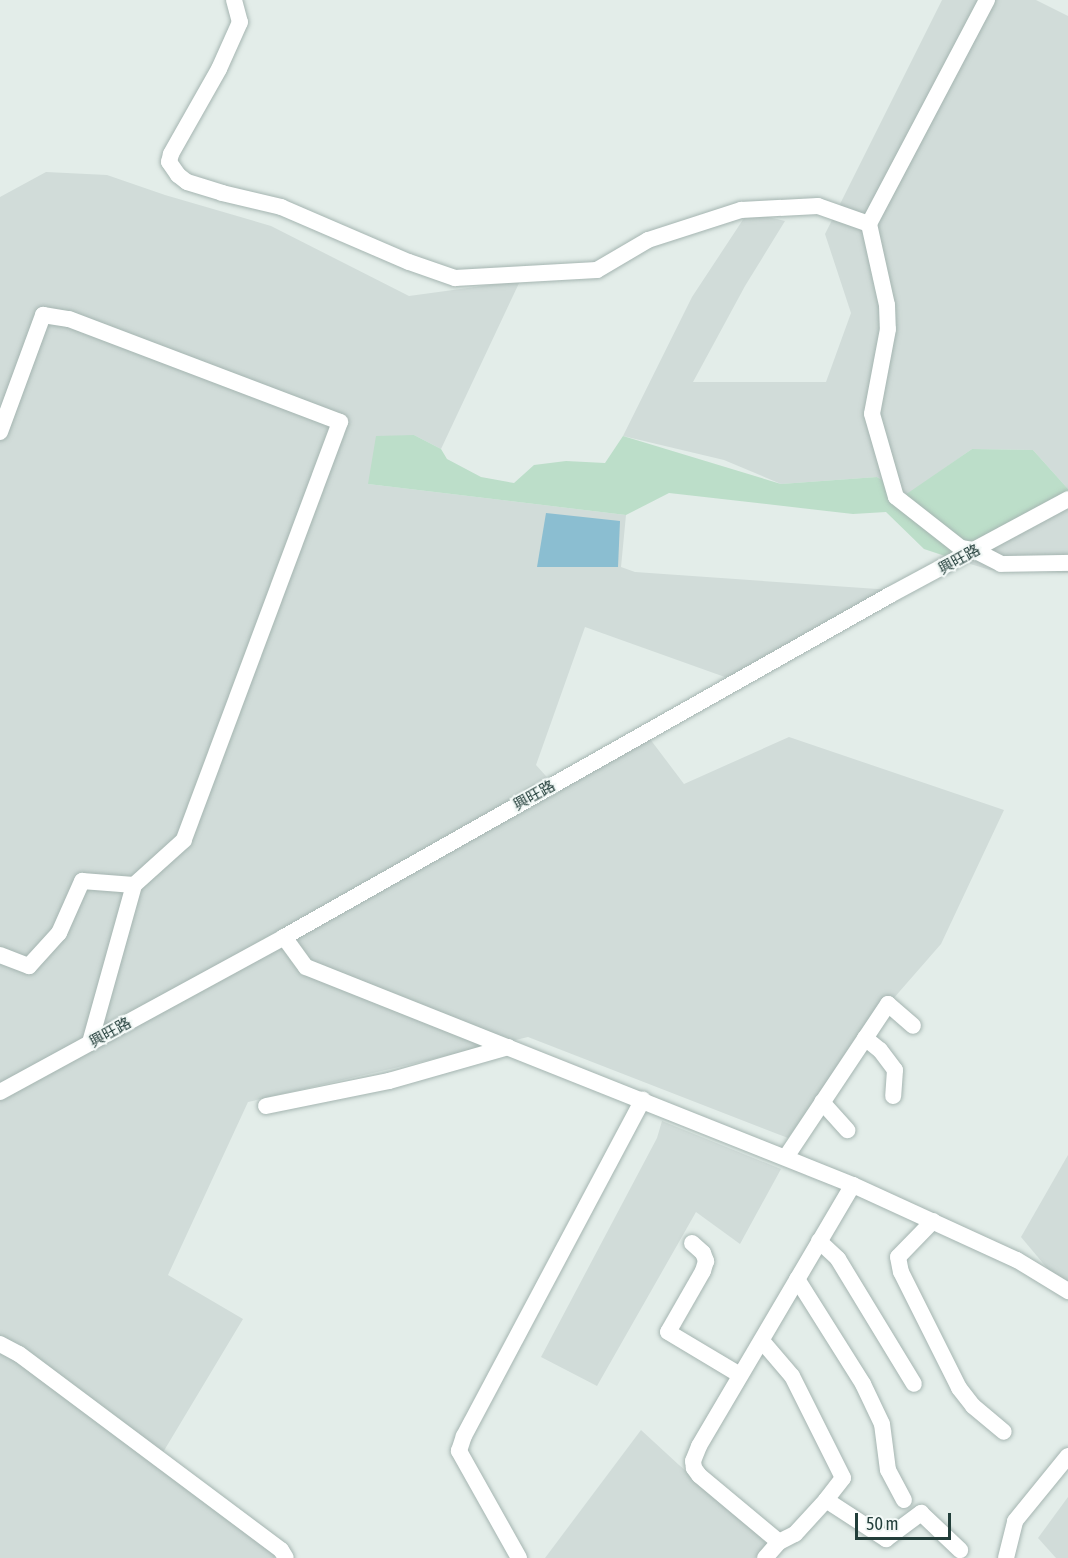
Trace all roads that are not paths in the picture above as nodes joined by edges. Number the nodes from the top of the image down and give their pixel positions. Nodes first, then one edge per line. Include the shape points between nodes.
1 (234, 0) edge
2 (987, 0) edge
3 (869, 224) junction
4 (0, 432) edge
5 (1068, 498) edge
6 (974, 550) junction
7 (1068, 563) edge
8 (134, 885) junction
9 (284, 937) junction
10 (0, 955) edge
11 (913, 1026) dead end
12 (865, 1038) junction
13 (90, 1043) junction
14 (508, 1047) junction
15 (0, 1092) edge
16 (893, 1096) dead end
17 (643, 1100) junction
18 (822, 1102) junction
19 (266, 1106) dead end
20 (847, 1130) dead end
21 (786, 1157) junction
22 (853, 1185) junction
23 (933, 1221) junction
24 (819, 1241) junction
25 (692, 1243) dead end
26 (797, 1279) junction
27 (1068, 1291) edge
28 (762, 1341) junction
29 (0, 1344) edge
30 (740, 1375) junction
31 (914, 1384) dead end
32 (1004, 1432) dead end
33 (1068, 1456) edge
34 (826, 1500) junction
35 (904, 1500) dead end
36 (779, 1542) junction
37 (960, 1550) dead end
38 (286, 1558) edge
39 (519, 1558) edge
40 (765, 1558) edge
41 (1006, 1558) edge

1 - 3 street via 240,22 169,162 178,175 196,185 281,207 409,262 455,278 597,270 648,240 741,210 818,206
2 - 3 street
3 - 6 street via 887,305 888,328 872,414 896,497 961,548
4 - 8 street via 43,315 69,319 340,422 184,840
5 - 6 street, 興旺路
6 - 7 street via 1001,564
6 - 9 street, 興旺路
8 - 10 street via 82,881 59,933 29,966
8 - 13 street
9 - 13 street, 興旺路
9 - 14 street via 306,967
11 - 12 street via 888,1004
12 - 16 street via 880,1050 895,1071
12 - 18 street
13 - 15 street, 興旺路
14 - 17 street
14 - 19 street via 389,1081
17 - 21 street
17 - 39 street via 459,1451
18 - 20 street
18 - 21 street
21 - 22 street
22 - 23 street
22 - 24 street
23 - 27 street via 1017,1260
23 - 32 street via 898,1257 901,1272 959,1388 973,1406
24 - 26 street
24 - 31 street via 838,1259
25 - 30 street via 706,1262 668,1332
26 - 28 street
26 - 35 street via 863,1384 882,1424 888,1470
28 - 30 street
28 - 34 street via 792,1376 843,1478
29 - 38 street via 20,1354 281,1550
30 - 36 street via 699,1446 694,1468
33 - 41 street via 1016,1521
34 - 36 street via 795,1534
34 - 37 street via 886,1539 921,1513
36 - 40 street

